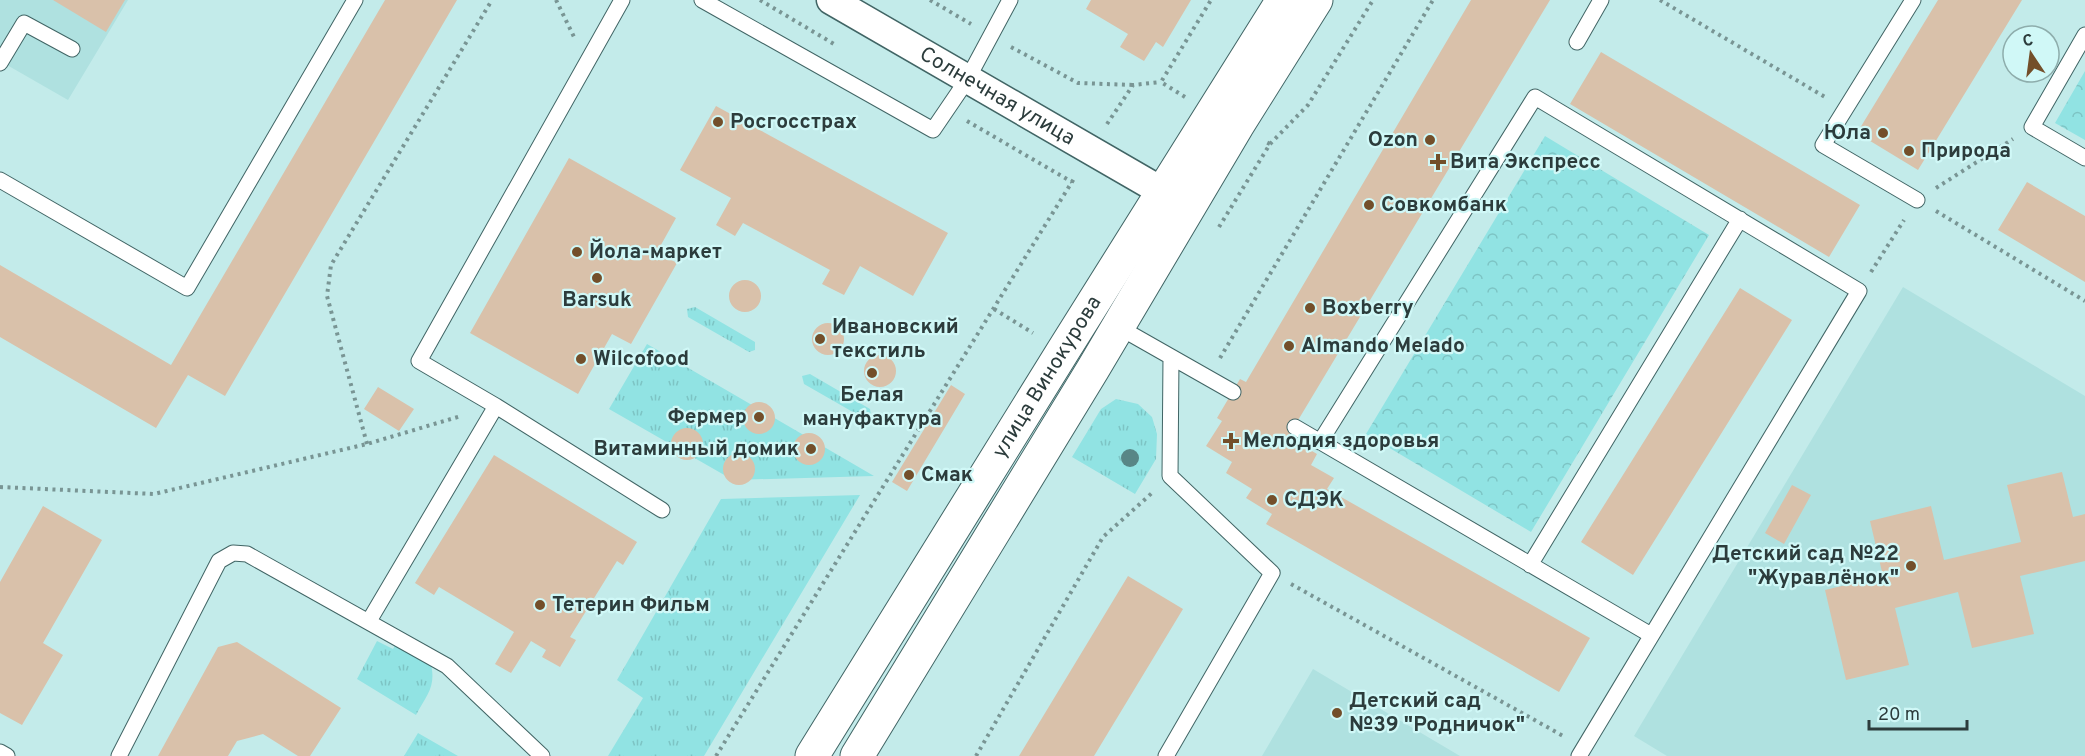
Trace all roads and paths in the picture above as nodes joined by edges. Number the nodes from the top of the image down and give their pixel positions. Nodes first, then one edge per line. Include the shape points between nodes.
1 (355, 0) edge
2 (492, 0) edge
3 (556, 0) edge
4 (622, 0) edge
5 (702, 0) edge
6 (831, 0) edge
7 (930, 0) edge
8 (1010, 0) edge
9 (1212, 0) edge
10 (1283, 0) edge
11 (1316, 0) edge
12 (1373, 0) edge
13 (1601, 0) edge
14 (1660, 0) edge
15 (1913, 0) edge
16 (2085, 35) edge
17 (991, 36) junction
18 (1577, 42) dead end
19 (72, 49) dead end
20 (0, 63) edge
21 (587, 63) junction
22 (967, 80) junction
23 (1161, 82) junction
24 (1133, 85) junction
25 (1193, 102) dead end
26 (1846, 108) junction
27 (2032, 127) junction
28 (1104, 129) dead end
29 (1270, 144) dead end
30 (2085, 158) edge
31 (1078, 171) dead end
32 (0, 180) edge
33 (1176, 200) junction
34 (1917, 200) junction
35 (1740, 219) junction
36 (1859, 291) junction
37 (2085, 301) edge
38 (994, 309) junction
39 (1089, 309) junction
40 (1117, 326) junction
41 (1033, 333) dead end
42 (1171, 357) junction
43 (1233, 392) dead end
44 (496, 406) junction
45 (1295, 427) dead end
46 (1320, 442) junction
47 (367, 444) junction
48 (0, 487) edge
49 (662, 510) dead end
50 (1530, 565) junction
51 (1272, 573) junction
52 (369, 621) junction
53 (1651, 634) junction
54 (0, 752) edge
55 (1582, 752) edge
56 (7, 756) edge
57 (119, 756) edge
58 (542, 756) edge
59 (716, 756) edge
60 (812, 756) edge
61 (857, 756) edge
62 (1166, 756) edge

1 - 32 lane via 188,288
2 - 47 path via 331,265 327,296
3 - 21 path
4 - 21 lane
5 - 22 lane via 933,130
6 - 22 street, Солнечная улица
7 - 17 path
8 - 17 lane
9 - 23 path
10 - 33 main road, улица Винокурова
11 - 33 main road, улица Винокурова via 1237,126
12 - 29 path via 1308,105
13 - 18 lane
14 - 26 path
15 - 26 lane
16 - 27 lane
17 - 22 lane
17 - 24 path via 1078,83
19 - 20 lane via 24,23
21 - 44 lane via 419,361
22 - 33 street, Солнечная улица
23 - 24 path
23 - 25 path
24 - 28 path
26 - 34 lane via 1823,145
27 - 30 lane
27 - 34 path
31 - 38 path
33 - 39 main road, улица Винокурова
33 - 40 main road, улица Винокурова
34 - 36 path
34 - 37 path
35 - 36 lane
35 - 46 lane via 1535,97
35 - 50 lane
36 - 53 lane
38 - 41 path
38 - 59 path
39 - 40 lane
39 - 60 main road, улица Винокурова
40 - 42 lane
40 - 61 main road, улица Винокурова
42 - 43 lane
42 - 51 lane via 1170,476
44 - 47 path
44 - 49 lane
44 - 52 lane
45 - 46 lane
46 - 50 lane
47 - 48 path via 154,494
50 - 53 lane
51 - 55 path
51 - 62 lane
52 - 57 lane via 247,554 233,553 219,561
52 - 58 lane via 447,666
53 - 55 lane
54 - 56 lane

